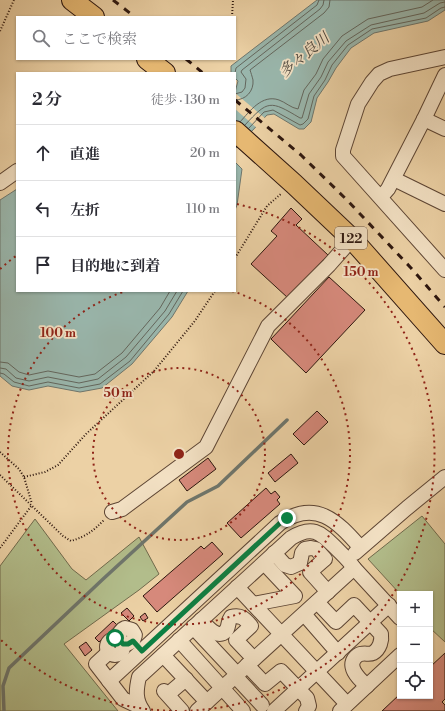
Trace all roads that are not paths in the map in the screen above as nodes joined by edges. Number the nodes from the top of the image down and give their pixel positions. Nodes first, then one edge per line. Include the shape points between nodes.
1 (72, 0) edge
2 (93, 16) edge
3 (445, 57) edge
4 (445, 75) edge
5 (424, 119) junction
6 (445, 129) edge
7 (242, 136) edge
8 (16, 172) edge
9 (394, 179) junction
10 (0, 183) edge
11 (381, 197) junction
12 (445, 204) edge
13 (352, 239) junction
14 (445, 270) edge
15 (445, 344) edge
16 (445, 477) edge
17 (112, 512) road end
18 (360, 547) junction
19 (274, 553) junction
20 (264, 563) junction
21 (351, 564) junction
22 (237, 587) junction
23 (328, 592) junction
24 (317, 602) junction
25 (253, 604) junction
26 (389, 606) junction
27 (304, 614) junction
28 (397, 615) edge
29 (370, 622) junction
30 (197, 623) junction
31 (282, 634) junction
32 (179, 640) junction
33 (125, 649) junction
34 (338, 653) junction
35 (163, 655) junction
36 (397, 658) edge
37 (244, 669) junction
38 (317, 672) junction
39 (186, 679) junction
40 (109, 681) junction
41 (367, 686) junction
42 (222, 688) junction
43 (298, 689) junction
44 (262, 705) dead end
45 (202, 706) edge
46 (344, 708) edge
47 (142, 709) edge
48 (182, 711) edge
49 (244, 711) edge
50 (274, 711) edge
51 (306, 711) edge

1 - 2 highway
3 - 11 street via 390,69 379,74 358,104 343,156
4 - 5 street
5 - 6 street
5 - 9 street
7 - 13 highway, 122
8 - 10 street
9 - 11 street
9 - 12 street
11 - 14 street
13 - 15 highway, 122
13 - 17 street via 268,326 206,447 122,509
16 - 18 street
18 - 21 street
18 - 33 street via 334,520 314,513 287,518
19 - 20 street
19 - 21 street via 299,533 315,532 322,534
19 - 23 street via 290,567 300,563 305,549 316,549 325,559 310,572
20 - 22 street
20 - 25 street via 295,596
21 - 23 street
21 - 26 street
22 - 25 street
22 - 30 street
23 - 24 street
24 - 27 street
24 - 29 street via 336,622 354,605
25 - 31 street
26 - 28 street
26 - 29 street
27 - 31 street
27 - 34 street
29 - 34 street
29 - 41 street via 381,634 380,645 373,653 358,656 353,665 356,676
30 - 32 street
30 - 37 street
30 - 37 street via 218,634 226,629 231,617 243,618 251,626 236,640
31 - 37 street
31 - 38 street
32 - 35 street
32 - 42 street
33 - 40 street
33 - 40 street via 96,664
34 - 38 street
35 - 39 street
35 - 47 street via 139,677 136,699
36 - 41 street
37 - 42 street
37 - 43 street via 265,684 280,671
37 - 44 street
38 - 43 street
38 - 46 street
39 - 45 street
39 - 48 street via 168,697
40 - 47 street via 123,699
41 - 46 street
42 - 45 street
42 - 49 street
43 - 50 street
43 - 51 street via 309,702

